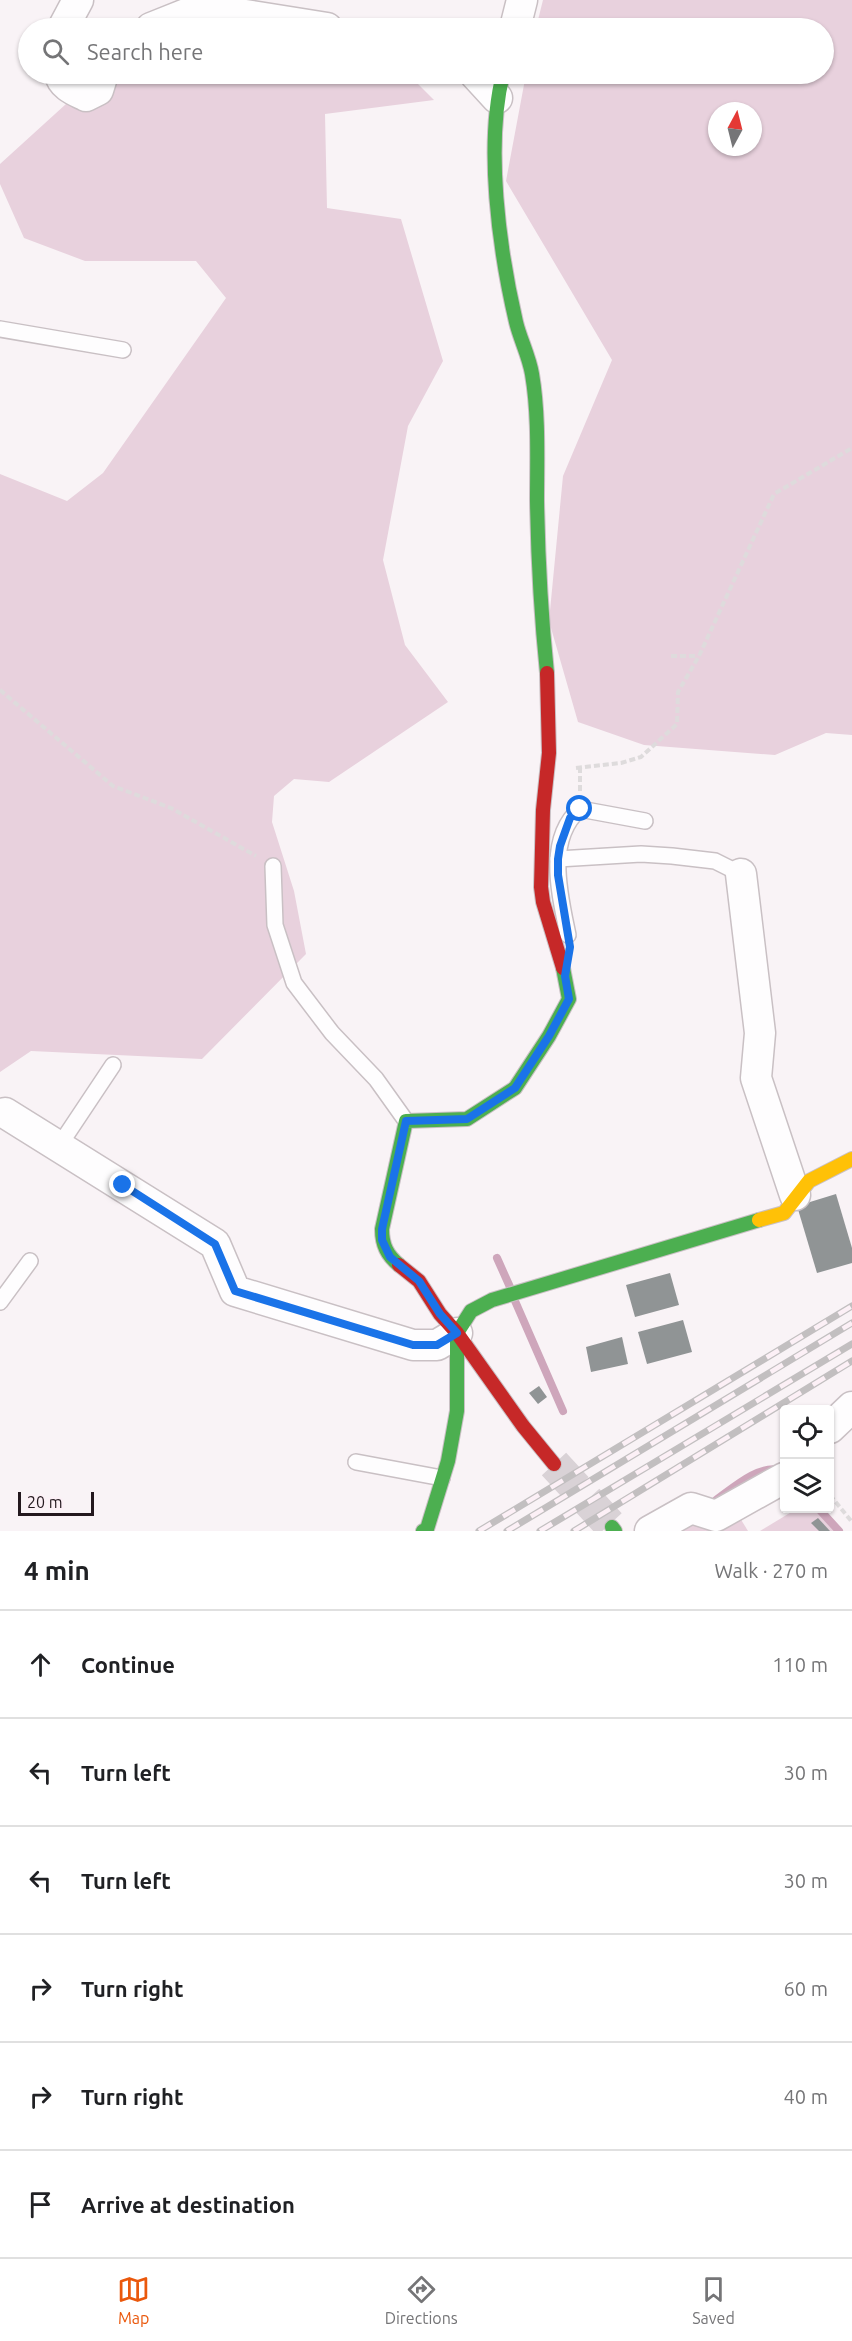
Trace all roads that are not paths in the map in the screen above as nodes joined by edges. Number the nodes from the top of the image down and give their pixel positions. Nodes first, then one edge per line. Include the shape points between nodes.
1 (78, 0) edge
2 (522, 0) edge
3 (68, 18) edge
4 (177, 18) edge
5 (261, 18) edge
6 (518, 18) edge
7 (66, 84) edge
8 (100, 84) edge
9 (500, 86) edge
10 (0, 329) edge
11 (123, 350) dead end
12 (645, 821) dead end
13 (558, 859) junction
14 (273, 866) road end
15 (741, 874) joint
16 (565, 976) junction
17 (113, 1065) dead end
18 (5, 1113) dead end
19 (406, 1121) junction
20 (58, 1146) junction
21 (852, 1159) edge
22 (795, 1195) junction
23 (30, 1261) dead end
24 (0, 1302) edge
25 (457, 1333) junction
26 (356, 1462) dead end
27 (554, 1464) tunnel mouth
28 (442, 1478) junction
29 (780, 1480) edge
30 (423, 1531) edge
31 (650, 1531) edge

1 - 3 street
2 - 6 street
4 - 5 street via 201,9
7 - 8 street via 86,96 98,90
9 - 16 street via 494,158 504,259 536,410 539,592 549,699 543,902
10 - 11 lane
12 - 13 lane via 580,809 570,818
13 - 15 lane via 662,855 715,861
13 - 16 lane via 570,947
14 - 19 lane via 275,925 294,983 332,1033 376,1079
15 - 22 street via 760,1033 756,1078
16 - 19 street via 569,999 515,1088 467,1119
17 - 20 lane
18 - 20 street
19 - 25 street via 382,1240 390,1257 419,1281
20 - 25 street via 215,1244 235,1291 413,1345 437,1345
21 - 22 street via 811,1179
22 - 25 street via 784,1213 498,1298 471,1311
23 - 24 lane
25 - 27 street
25 - 28 street via 457,1411
26 - 28 lane
28 - 30 street
29 - 31 street

